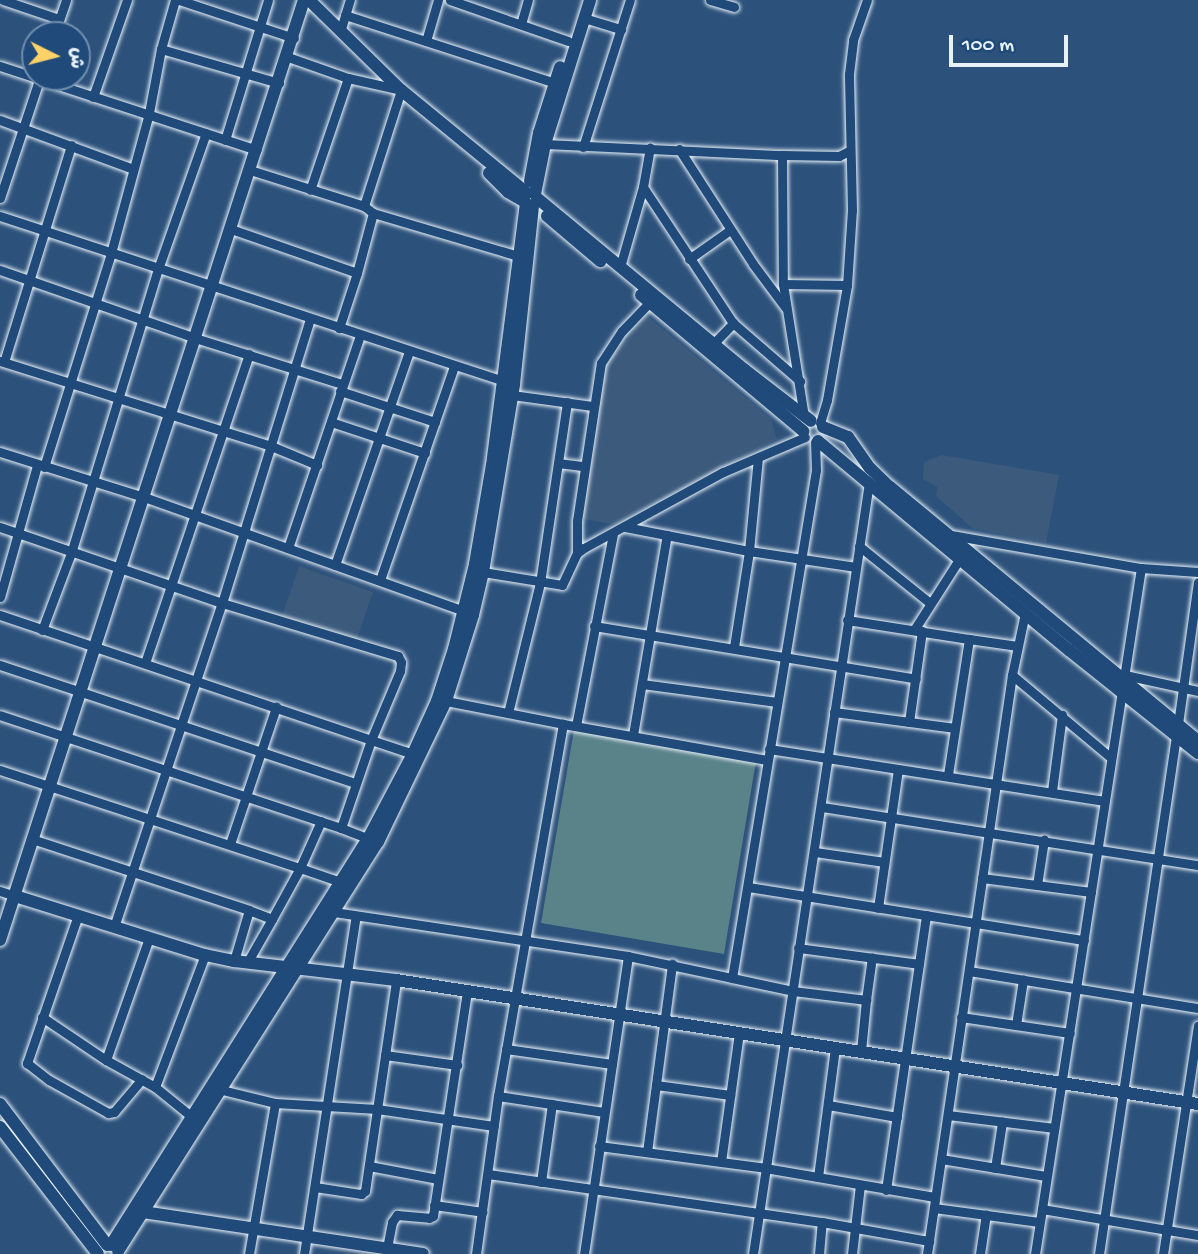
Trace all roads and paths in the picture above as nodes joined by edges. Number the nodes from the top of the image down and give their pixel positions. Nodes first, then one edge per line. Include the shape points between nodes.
1 (3, 0) edge
2 (65, 0) edge
3 (127, 0) edge
4 (177, 0) edge
5 (268, 0) edge
6 (307, 0) edge
7 (350, 0) edge
8 (438, 0) edge
9 (450, 0) edge
10 (528, 0) edge
11 (581, 0) edge
12 (590, 0) edge
13 (630, 0) edge
14 (710, 0) edge
15 (867, 0) edge
16 (477, 4) edge
17 (734, 7) dead end
18 (345, 15) junction
19 (584, 18) junction
20 (59, 19) joint
21 (521, 24) junction
22 (258, 28) junction
23 (621, 29) junction
24 (340, 32) junction
25 (294, 38) junction
26 (426, 41) junction
27 (568, 41) junction
28 (161, 50) junction
29 (288, 57) junction
30 (0, 66) edge
31 (21, 72) edge
32 (245, 74) junction
33 (348, 78) junction
34 (279, 83) junction
35 (555, 83) junction
36 (401, 90) junction
37 (36, 91) edge
38 (76, 91) edge
39 (93, 97) junction
40 (149, 113) junction
41 (0, 120) edge
42 (24, 127) junction
43 (206, 134) junction
44 (225, 140) junction
45 (545, 144) junction
46 (71, 145) junction
47 (583, 147) junction
48 (650, 148) junction
49 (679, 149) junction
50 (257, 150) junction
51 (782, 155) junction
52 (849, 156) junction
53 (133, 169) junction
54 (250, 170) junction
55 (643, 187) junction
56 (310, 190) junction
57 (0, 198) edge
58 (531, 199) junction
59 (364, 206) junction
60 (373, 212) junction
61 (0, 216) edge
62 (231, 229) junction
63 (730, 230) junction
64 (46, 231) junction
65 (111, 253) junction
66 (518, 256) junction
67 (689, 259) junction
68 (620, 267) junction
69 (158, 269) junction
70 (0, 270) edge
71 (357, 273) junction
72 (32, 281) junction
73 (783, 284) junction
74 (212, 285) junction
75 (847, 285) junction
76 (650, 302) junction
77 (95, 303) junction
78 (786, 308) junction
79 (310, 319) junction
80 (142, 320) junction
81 (733, 323) junction
82 (340, 328) junction
83 (360, 335) junction
84 (195, 338) junction
85 (713, 343) junction
86 (409, 351) junction
87 (249, 354) junction
88 (2, 361) edge
89 (454, 366) junction
90 (296, 369) junction
91 (800, 381) junction
92 (70, 382) junction
93 (510, 387) junction
94 (341, 388) junction
95 (117, 397) junction
96 (567, 402) junction
97 (592, 406) junction
98 (390, 408) junction
99 (170, 415) junction
100 (331, 422) junction
101 (435, 422) junction
102 (812, 430) junction
103 (223, 432) junction
104 (379, 438) junction
105 (271, 446) junction
106 (0, 452) edge
107 (425, 453) junction
108 (758, 457) junction
109 (558, 463) junction
110 (317, 465) junction
111 (41, 466) junction
112 (584, 466) junction
113 (92, 482) junction
114 (869, 482) junction
115 (144, 498) junction
116 (197, 516) junction
117 (0, 527) edge
118 (625, 527) junction
119 (17, 532) junction
120 (244, 532) junction
121 (612, 534) junction
122 (946, 534) junction
123 (667, 535) junction
124 (859, 546) junction
125 (288, 548) junction
126 (72, 550) junction
127 (749, 551) junction
128 (577, 553) junction
129 (960, 558) junction
130 (801, 559) junction
131 (335, 565) junction
132 (856, 567) junction
133 (122, 568) junction
134 (1141, 568) junction
135 (483, 572) junction
136 (1198, 572) edge
137 (380, 580) junction
138 (1198, 582) edge
139 (540, 583) junction
140 (172, 586) junction
141 (0, 597) edge
142 (222, 603) junction
143 (930, 603) junction
144 (469, 613) junction
145 (1025, 613) junction
146 (0, 615) edge
147 (847, 620) junction
148 (594, 626) junction
149 (43, 630) junction
150 (918, 631) junction
151 (650, 634) junction
152 (969, 639) junction
153 (1017, 646) junction
154 (95, 647) junction
155 (734, 647) junction
156 (786, 655) junction
157 (145, 663) junction
158 (0, 665) edge
159 (841, 666) junction
160 (1012, 675) junction
161 (196, 679) junction
162 (916, 679) junction
163 (1123, 683) junction
164 (642, 684) junction
165 (1183, 689) junction
166 (1198, 691) edge
167 (80, 692) junction
168 (446, 701) junction
169 (777, 702) junction
170 (276, 707) junction
171 (508, 712) junction
172 (834, 712) junction
173 (0, 715) edge
174 (1062, 715) junction
175 (909, 722) junction
176 (563, 724) junction
177 (181, 726) junction
178 (576, 726) junction
179 (955, 728) junction
180 (1177, 730) junction
181 (633, 735) junction
182 (66, 737) junction
183 (371, 740) junction
184 (1198, 741) edge
185 (769, 749) junction
186 (261, 752) junction
187 (1198, 753) edge
188 (414, 754) junction
189 (1111, 757) junction
190 (827, 759) junction
191 (767, 760) junction
192 (898, 769) junction
193 (0, 770) edge
194 (167, 771) junction
195 (948, 775) junction
196 (355, 783) junction
197 (998, 783) junction
198 (52, 786) junction
199 (1052, 791) junction
200 (244, 796) junction
201 (1104, 801) junction
202 (822, 807) junction
203 (891, 816) junction
204 (149, 818) junction
205 (321, 821) junction
206 (341, 828) junction
207 (989, 831) junction
208 (35, 840) junction
209 (373, 840) junction
210 (1044, 840) junction
211 (230, 844) junction
212 (1097, 848) junction
213 (815, 852) junction
214 (1158, 858) junction
215 (884, 862) junction
216 (1198, 865) edge
217 (300, 868) junction
218 (132, 873) junction
219 (982, 878) junction
220 (341, 882) junction
221 (1037, 885) junction
222 (748, 887) junction
223 (0, 891) edge
224 (1091, 892) junction
225 (15, 896) junction
226 (807, 896) junction
227 (878, 908) junction
228 (249, 910) junction
229 (334, 912) junction
230 (78, 915) junction
231 (926, 915) junction
232 (356, 916) junction
233 (272, 919) junction
234 (976, 921) junction
235 (114, 927) junction
236 (149, 939) junction
237 (0, 940) edge
238 (524, 940) junction
239 (1084, 940) junction
240 (798, 948) junction
241 (205, 955) junction
242 (628, 956) junction
243 (872, 957) junction
244 (240, 962) junction
245 (672, 964) junction
246 (919, 964) junction
247 (291, 968) junction
248 (968, 971) junction
249 (347, 973) junction
250 (732, 978) junction
251 (396, 980) junction
252 (1023, 980) junction
253 (1077, 989) junction
254 (793, 991) junction
255 (467, 992) junction
256 (1138, 999) junction
257 (515, 1000) junction
258 (866, 1000) junction
259 (1198, 1008) edge
260 (618, 1015) junction
261 (42, 1017) junction
262 (961, 1017) junction
263 (666, 1023) junction
264 (1016, 1025) junction
265 (1198, 1026) edge
266 (739, 1033) junction
267 (1070, 1033) junction
268 (785, 1041) junction
269 (835, 1047) junction
270 (506, 1049) junction
271 (861, 1051) junction
272 (385, 1055) junction
273 (904, 1057) junction
274 (106, 1060) junction
275 (612, 1063) junction
276 (457, 1065) junction
277 (954, 1065) junction
278 (142, 1079) junction
279 (1063, 1082) junction
280 (656, 1085) junction
281 (155, 1087) junction
282 (222, 1090) junction
283 (1123, 1092) junction
284 (730, 1095) junction
285 (498, 1096) junction
286 (275, 1103) junction
287 (1192, 1103) edge
288 (0, 1104) edge
289 (552, 1104) junction
290 (327, 1105) junction
291 (828, 1105) junction
292 (377, 1109) junction
293 (604, 1112) junction
294 (948, 1115) junction
295 (191, 1116) junction
296 (897, 1117) junction
297 (449, 1119) junction
298 (1002, 1122) junction
299 (494, 1126) junction
300 (0, 1127) edge
301 (1054, 1128) junction
302 (599, 1146) junction
303 (647, 1152) junction
304 (941, 1159) junction
305 (721, 1162) junction
306 (369, 1166) junction
307 (765, 1168) junction
308 (995, 1168) junction
309 (488, 1174) junction
310 (1046, 1176) junction
311 (818, 1177) junction
312 (438, 1180) junction
313 (541, 1182) junction
314 (860, 1185) junction
315 (316, 1187) junction
316 (593, 1189) junction
317 (886, 1190) junction
318 (935, 1197) junction
319 (435, 1205) junction
320 (934, 1208) junction
321 (1042, 1209) junction
322 (143, 1212) junction
323 (483, 1213) junction
324 (759, 1213) junction
325 (986, 1214) junction
326 (1104, 1221) junction
327 (822, 1222) junction
328 (1040, 1222) junction
329 (856, 1227) junction
330 (253, 1228) junction
331 (1166, 1230) junction
332 (1198, 1235) edge
333 (307, 1236) junction
334 (929, 1241) junction
335 (387, 1248) junction
336 (109, 1250) edge
337 (249, 1254) edge
338 (304, 1254) edge
339 (423, 1254) edge
340 (476, 1254) edge
341 (584, 1254) edge
342 (753, 1254) edge
343 (819, 1254) edge
344 (852, 1254) edge
345 (927, 1254) edge
346 (980, 1254) edge
347 (1035, 1254) edge
348 (1099, 1254) edge
349 (1163, 1254) edge

1 - 20 street
2 - 20 street
3 - 39 street
4 - 22 street
4 - 28 street
5 - 22 street
6 - 24 street
6 - 25 street
7 - 18 street
8 - 26 street
9 - 16 street
10 - 21 street
11 - 27 street
12 - 19 street
13 - 23 street
14 - 17 street
15 - 52 street via 853,40
16 - 21 street
18 - 24 street
18 - 26 street
19 - 23 street
19 - 45 street
21 - 27 street
22 - 25 street
22 - 32 street
23 - 47 street
24 - 36 street
25 - 29 street
26 - 35 street
27 - 35 street
28 - 32 street
28 - 40 street
29 - 33 street
29 - 34 street
30 - 31 street
32 - 34 street
32 - 44 street
33 - 36 street
33 - 56 street
34 - 50 street
35 - 58 street via 539,133
36 - 58 street via 475,152 500,185
36 - 59 street
37 - 42 street
38 - 39 street
39 - 40 street
40 - 43 street
40 - 53 street
41 - 42 street
42 - 46 street
42 - 57 street
43 - 44 street
43 - 69 street
44 - 50 street
45 - 47 street
45 - 58 street
46 - 53 street
46 - 64 street
47 - 48 street
48 - 49 street
48 - 55 street
49 - 51 street
49 - 63 street
50 - 54 street
51 - 52 street
51 - 73 street
52 - 75 street via 852,210
53 - 65 street
54 - 56 street
54 - 62 street
55 - 67 street
55 - 68 street
56 - 59 street
58 - 66 street
58 - 68 street
58 - 76 street
58 - 93 street
59 - 60 street
60 - 66 street
60 - 71 street
61 - 64 street
62 - 71 street
62 - 74 street
63 - 67 street
63 - 78 street
64 - 65 street
64 - 72 street
65 - 69 street
65 - 77 street
66 - 93 street
67 - 81 street
68 - 85 street
69 - 74 street
69 - 80 street
70 - 72 street
71 - 82 street
72 - 77 street
72 - 88 street
73 - 75 street
73 - 78 street
74 - 79 street
74 - 84 street
75 - 102 street via 827,400
76 - 97 street via 605,354
76 - 102 street
77 - 80 street
77 - 92 street
78 - 91 street
79 - 82 street
79 - 90 street
80 - 84 street
80 - 95 street
81 - 85 street
81 - 91 street
82 - 83 street
83 - 86 street
83 - 94 street
84 - 87 street
84 - 99 street
85 - 102 street
86 - 89 street
86 - 98 street
87 - 90 street
87 - 103 street
88 - 92 street
89 - 93 street
89 - 101 street
90 - 94 street
90 - 105 street
91 - 102 street
92 - 95 street
92 - 111 street
93 - 96 street
93 - 135 street
93 - 144 street
94 - 98 street
94 - 100 street
95 - 99 street
95 - 113 street
96 - 97 street
96 - 109 street
97 - 112 street
98 - 101 street
98 - 104 street
99 - 103 street
99 - 115 street
100 - 104 street
100 - 110 street
101 - 107 street
102 - 108 street
102 - 114 street
102 - 122 street via 848,437 879,477
102 - 130 street via 816,470
103 - 105 street
103 - 116 street
104 - 107 street
104 - 131 street
105 - 110 street
105 - 120 street
106 - 111 street
107 - 137 street
108 - 118 street
108 - 127 street
109 - 112 street
109 - 139 street
110 - 125 street
111 - 113 street
111 - 119 street
112 - 128 street
113 - 115 street
113 - 126 street
114 - 124 street
114 - 129 street
115 - 116 street
115 - 133 street
116 - 120 street
116 - 140 street
117 - 119 street
118 - 121 street
118 - 123 street
119 - 126 street
119 - 141 street
120 - 125 street
120 - 142 street
121 - 128 street
121 - 148 street
122 - 134 street
122 - 163 street
123 - 127 street
123 - 151 street
124 - 132 street
124 - 143 street
125 - 131 street
126 - 133 street
126 - 149 street
127 - 130 street
127 - 155 street
128 - 139 street via 565,583
129 - 143 street
129 - 145 street
130 - 132 street
130 - 156 street
131 - 137 street
132 - 147 street
133 - 140 street
133 - 154 street
134 - 136 street
134 - 163 street
135 - 139 street
135 - 144 street
137 - 144 street
138 - 165 street
139 - 171 street
140 - 142 street
140 - 157 street
142 - 161 street
142 - 183 street via 398,656 400,671
143 - 150 street
144 - 168 street
144 - 188 street
145 - 153 street
145 - 163 street
146 - 149 street
147 - 150 street
147 - 159 street
148 - 151 street
148 - 178 street
149 - 154 street
150 - 152 street
150 - 162 street
151 - 155 street
151 - 164 street
152 - 153 street
152 - 179 street
153 - 160 street
154 - 157 street
154 - 167 street
155 - 156 street
156 - 159 street
156 - 169 street
157 - 161 street
158 - 167 street
159 - 162 street
159 - 172 street
160 - 174 street
160 - 197 street
161 - 170 street
161 - 177 street
162 - 175 street
163 - 165 street
163 - 180 street
163 - 189 street
164 - 169 street
164 - 181 street
165 - 166 street
165 - 180 street
167 - 177 street
167 - 182 street
168 - 171 street
168 - 209 street
169 - 185 street
170 - 183 street
170 - 186 street
171 - 176 street
172 - 175 street
172 - 190 street
173 - 182 street
174 - 189 street
174 - 199 street
175 - 179 street
176 - 178 street
176 - 238 street
177 - 186 street
177 - 194 street
178 - 181 street
179 - 195 street
180 - 184 street
180 - 187 street
180 - 214 street
181 - 191 street
182 - 194 street
182 - 198 street
183 - 188 street
183 - 196 street
185 - 190 street
185 - 191 street
186 - 196 street
186 - 200 street
188 - 209 street
189 - 201 street
190 - 192 street
190 - 202 street
191 - 222 street
192 - 195 street
192 - 203 street
193 - 198 street
194 - 200 street
194 - 204 street
195 - 197 street
196 - 206 street
197 - 199 street
197 - 207 street
198 - 204 street
198 - 208 street
199 - 201 street
200 - 205 street
200 - 211 street
201 - 212 street
202 - 203 street
202 - 213 street
203 - 207 street
203 - 215 street
204 - 211 street
204 - 218 street
205 - 206 street
205 - 217 street
206 - 209 street
207 - 210 street
207 - 219 street
208 - 218 street
208 - 225 street
209 - 220 street
209 - 229 street
210 - 212 street
210 - 221 street
211 - 217 street
212 - 214 street
212 - 224 street
213 - 215 street
213 - 226 street
214 - 216 street
214 - 256 street
215 - 227 street
217 - 220 street
217 - 233 street
218 - 228 street
218 - 235 street
219 - 221 street
219 - 234 street
220 - 247 street
221 - 224 street
222 - 226 street
222 - 250 street
223 - 225 street
224 - 239 street
225 - 230 street
225 - 237 street
226 - 227 street
226 - 240 street
227 - 231 street
228 - 233 street
228 - 244 street
229 - 232 street
229 - 247 street
230 - 235 street
230 - 261 street
231 - 234 street
231 - 246 street
232 - 238 street
232 - 249 street
233 - 244 street
234 - 239 street
234 - 248 street
235 - 236 street
236 - 241 street
236 - 274 street
238 - 242 street
238 - 257 street
239 - 253 street
240 - 243 street
240 - 254 street
241 - 244 street
241 - 281 street
242 - 245 street
242 - 260 street
243 - 246 street
243 - 258 street
244 - 247 street
245 - 250 street
245 - 263 street
246 - 273 street
247 - 249 street
247 - 282 street
247 - 295 street
248 - 252 street
248 - 262 street
249 - 251 street
249 - 290 street
250 - 254 street
251 - 255 street
251 - 272 street
252 - 253 street
252 - 264 street
253 - 256 street
253 - 267 street
254 - 258 street
254 - 268 street
255 - 257 street
255 - 276 street
256 - 259 street
256 - 283 street
257 - 260 street
257 - 270 street
258 - 271 street
260 - 263 street
260 - 275 street
261 - 274 street
261 - 278 street via 27,1063 49,1080 108,1113 114,1112
262 - 264 street
262 - 277 street
263 - 266 street
263 - 280 street
264 - 267 street
265 - 287 street
266 - 268 street
266 - 284 street
267 - 279 street
268 - 269 street
268 - 307 street
269 - 271 street
269 - 291 street
270 - 275 street
270 - 285 street
271 - 273 street
272 - 276 street
272 - 292 street
273 - 277 street
273 - 296 street
274 - 278 street
275 - 293 street
276 - 297 street
277 - 279 street
277 - 294 street
278 - 281 street
279 - 283 street
279 - 301 street
280 - 284 street
280 - 303 street
281 - 295 street
282 - 286 street
282 - 322 street
283 - 287 street
283 - 326 street
284 - 305 street
285 - 289 street
285 - 299 street
286 - 290 street
286 - 330 street
287 - 331 street
288 - 336 street
289 - 293 street
289 - 313 street
290 - 292 street
290 - 315 street
291 - 296 street
291 - 311 street
292 - 297 street
292 - 306 street
293 - 302 street
294 - 298 street
294 - 304 street
295 - 336 street
296 - 317 street
297 - 299 street
297 - 312 street
298 - 301 street
298 - 308 street
299 - 309 street
300 - 336 street
301 - 310 street
302 - 303 street
302 - 316 street
303 - 305 street
304 - 308 street
304 - 318 street
305 - 307 street
306 - 312 street
306 - 315 street via 363,1193
307 - 311 street
307 - 324 street
308 - 310 street
309 - 313 street
309 - 323 street
310 - 321 street
311 - 314 street
312 - 319 street
313 - 316 street
314 - 317 street
314 - 329 street
315 - 333 street
316 - 324 street
316 - 341 street
317 - 318 street
318 - 320 street
319 - 323 street
319 - 335 street via 432,1218 407,1214 394,1218
320 - 325 street
320 - 334 street
321 - 326 street
321 - 328 street
322 - 330 street
322 - 336 street
323 - 340 street
324 - 327 street
324 - 342 street
325 - 328 street
325 - 346 street
326 - 331 street
326 - 348 street
327 - 329 street
327 - 343 street
328 - 347 street
329 - 334 street
329 - 344 street
330 - 333 street
330 - 337 street
331 - 332 street
331 - 349 street
333 - 335 street
333 - 338 street
334 - 345 street
335 - 339 street

